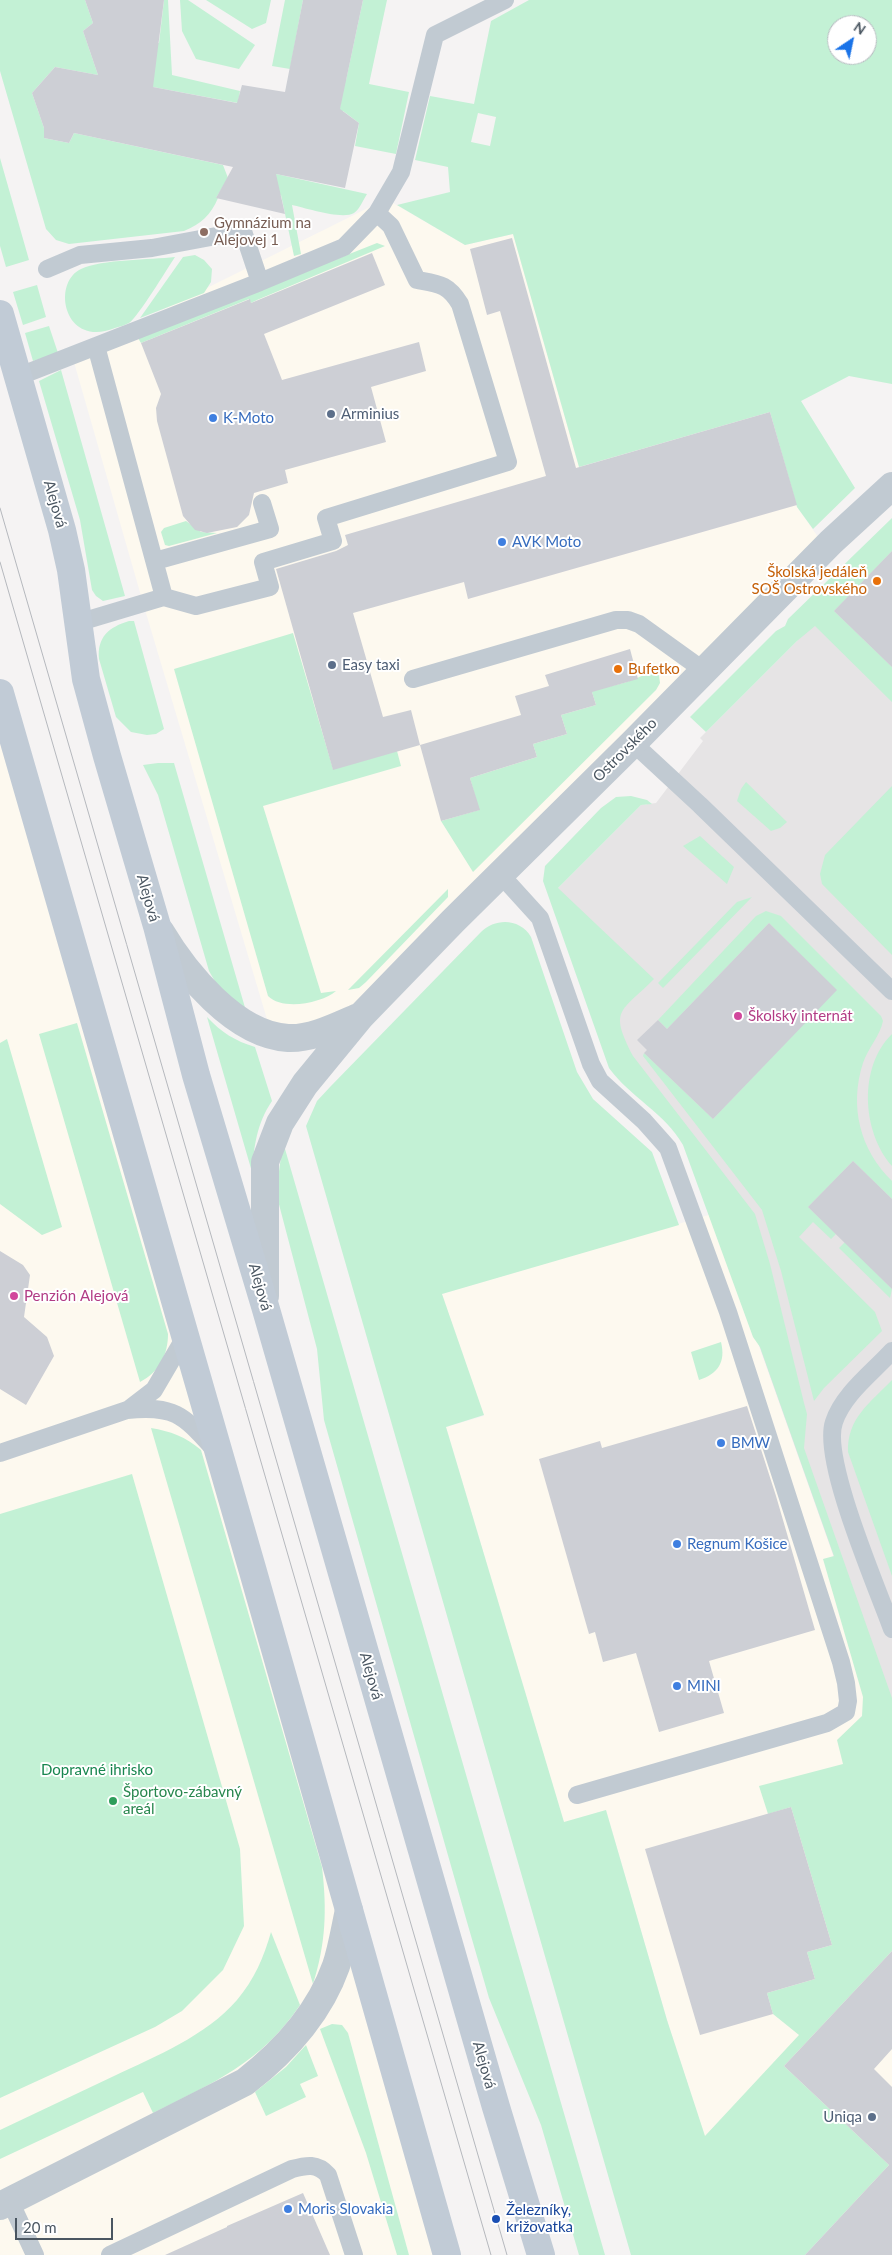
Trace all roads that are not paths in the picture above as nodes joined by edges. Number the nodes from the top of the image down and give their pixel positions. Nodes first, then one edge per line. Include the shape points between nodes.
1 (504, 0) edge
2 (376, 213) junction
3 (47, 269) dead end
4 (260, 282) junction
5 (0, 314) edge
6 (96, 346) junction
7 (17, 377) junction
8 (892, 486) edge
9 (262, 503) dead end
10 (155, 561) junction
11 (164, 597) junction
12 (77, 623) junction
13 (703, 670) junction
14 (413, 679) dead end
15 (0, 693) edge
16 (633, 743) junction
17 (500, 874) junction
18 (157, 926) junction
19 (892, 992) edge
20 (360, 1017) junction
21 (265, 1306) junction
22 (185, 1337) junction
23 (892, 1351) edge
24 (127, 1410) junction
25 (0, 1453) edge
26 (219, 1455) junction
27 (892, 1629) edge
28 (577, 1795) dead end
29 (349, 1910) junction
30 (5, 2203) edge
31 (36, 2255) edge
32 (110, 2255) edge
33 (354, 2255) edge
34 (447, 2255) edge
35 (541, 2255) edge

1 - 2 lane via 435,35 406,157 395,183
2 - 4 lane via 344,246
2 - 11 lane via 391,226 417,280 452,290 460,304 508,462 326,518 333,541 263,562 270,587 196,606
3 - 4 lane via 80,255 152,248 243,230
4 - 6 lane
5 - 7 street, Alejová
6 - 7 lane
6 - 10 lane
7 - 12 street, Alejová via 62,530 71,570
8 - 13 street, Ostrovského
9 - 10 lane via 270,529
10 - 11 lane
11 - 12 lane
12 - 18 street, Alejová via 86,679
13 - 14 lane via 639,624 622,620
13 - 16 street, Ostrovského
15 - 22 street
16 - 17 street, Ostrovského
16 - 19 lane
17 - 20 street, Ostrovského
17 - 28 lane via 540,918 591,1064 600,1081 668,1148 728,1312 841,1662 847,1692 846,1712 827,1724
18 - 20 street via 172,950 218,1002 240,1021 260,1032 290,1038 306,1036
18 - 21 street, Alejová via 196,1075
20 - 21 street, Ostrovského via 292,1102 270,1143 265,1162
21 - 35 street, Alejová
22 - 24 lane via 154,1390
22 - 26 street
23 - 27 lane via 842,1406 830,1437 844,1496
24 - 25 lane
24 - 26 lane via 169,1410 191,1424
26 - 29 street
29 - 30 street via 336,1965 327,1986 293,2040 270,2063 246,2082
29 - 34 street
30 - 31 lane
32 - 33 lane via 292,2169 312,2165 328,2175

